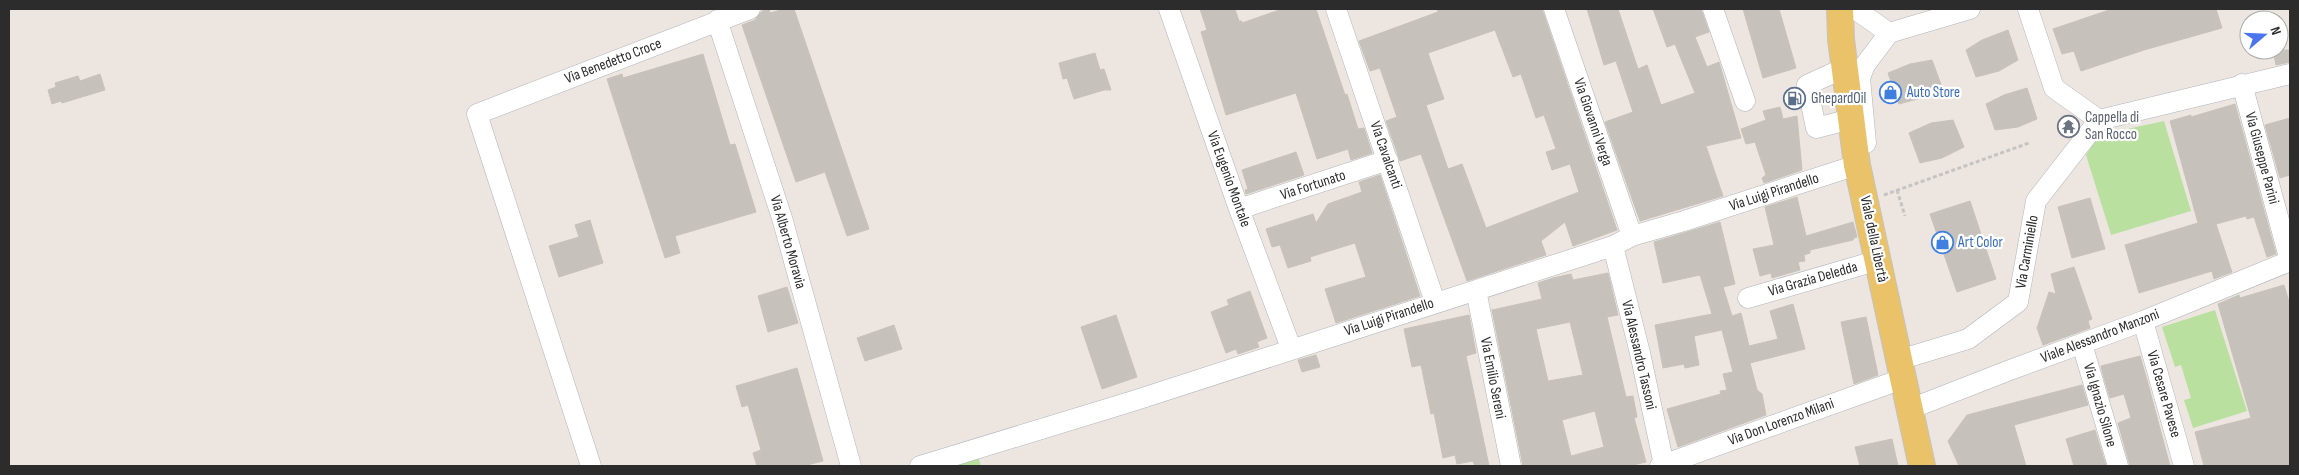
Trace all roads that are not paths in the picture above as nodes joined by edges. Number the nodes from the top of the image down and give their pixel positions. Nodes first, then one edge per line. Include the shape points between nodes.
1 (750, 9) edge
2 (1169, 9) edge
3 (1336, 9) edge
4 (1554, 9) edge
5 (1713, 9) edge
6 (1840, 9) edge
7 (1855, 9) edge
8 (1970, 9) edge
9 (2028, 9) edge
10 (717, 20) junction
11 (1889, 33) junction
12 (1844, 68) junction
13 (2290, 74) edge
14 (2242, 84) junction
15 (1745, 101) dead end
16 (1851, 119) junction
17 (2099, 120) junction
18 (1388, 160) junction
19 (1857, 162) junction
20 (1239, 209) junction
21 (1632, 236) junction
22 (1613, 246) junction
23 (1879, 260) junction
24 (2290, 261) edge
25 (1476, 290) junction
26 (1748, 298) dead end
27 (1435, 302) junction
28 (2143, 321) junction
29 (2082, 344) junction
30 (1291, 348) junction
31 (1901, 369) junction
32 (1910, 409) junction
33 (1662, 465) edge
34 (591, 466) edge
35 (851, 466) edge
36 (920, 466) edge
37 (1511, 466) edge
38 (1922, 466) edge
39 (2118, 466) edge
40 (2184, 466) edge

1 - 10 street, Via Benedetto Croce
2 - 20 street, Via Eugenio Montale
3 - 18 street, Via Cavalcanti
4 - 21 street, Via Giovanni Verga
5 - 15 street
6 - 12 main road, Viale della Libertà
7 - 11 street
8 - 11 street
9 - 17 street via 2054,88
10 - 34 street, Via Benedetto Croce via 477,114
10 - 35 street, Via Alberto Moravia via 782,218
11 - 19 street via 1865,65 1860,78 1867,142
12 - 16 main road, Viale della Libertà
12 - 16 street via 1807,85 1816,128
13 - 14 street
14 - 17 street
14 - 24 street, Via Giuseppe Parini
16 - 19 main road, Viale della Libertà
17 - 31 street, Via Carminiello via 2036,201 2018,302 1968,338 1929,352
18 - 20 street, Via Fortunato
18 - 27 street, Via Cavalcanti
19 - 21 street, Via Luigi Pirandello
19 - 23 main road, Viale della Libertà
20 - 30 street, Via Eugenio Montale
21 - 22 street, Via Luigi Pirandello
22 - 25 street, Via Luigi Pirandello
22 - 33 street, Via Alessandro Tassoni via 1640,353
23 - 26 street, Via Grazia Deledda
23 - 31 main road, Viale della Libertà
24 - 28 street, Viale Alessandro Manzoni
25 - 27 street, Via Luigi Pirandello
25 - 37 street, Via Emilio Sereni
27 - 30 street, Via Luigi Pirandello
28 - 29 street, Viale Alessandro Manzoni
28 - 40 street, Via Cesare Pavese
29 - 32 street, Viale Alessandro Manzoni
29 - 39 street, Via Ignazio Silone
30 - 36 street, Via Luigi Pirandello via 1133,401
31 - 32 main road, Viale della Libertà
31 - 33 street, Via Don Lorenzo Milani
32 - 38 main road, Viale della Libertà

